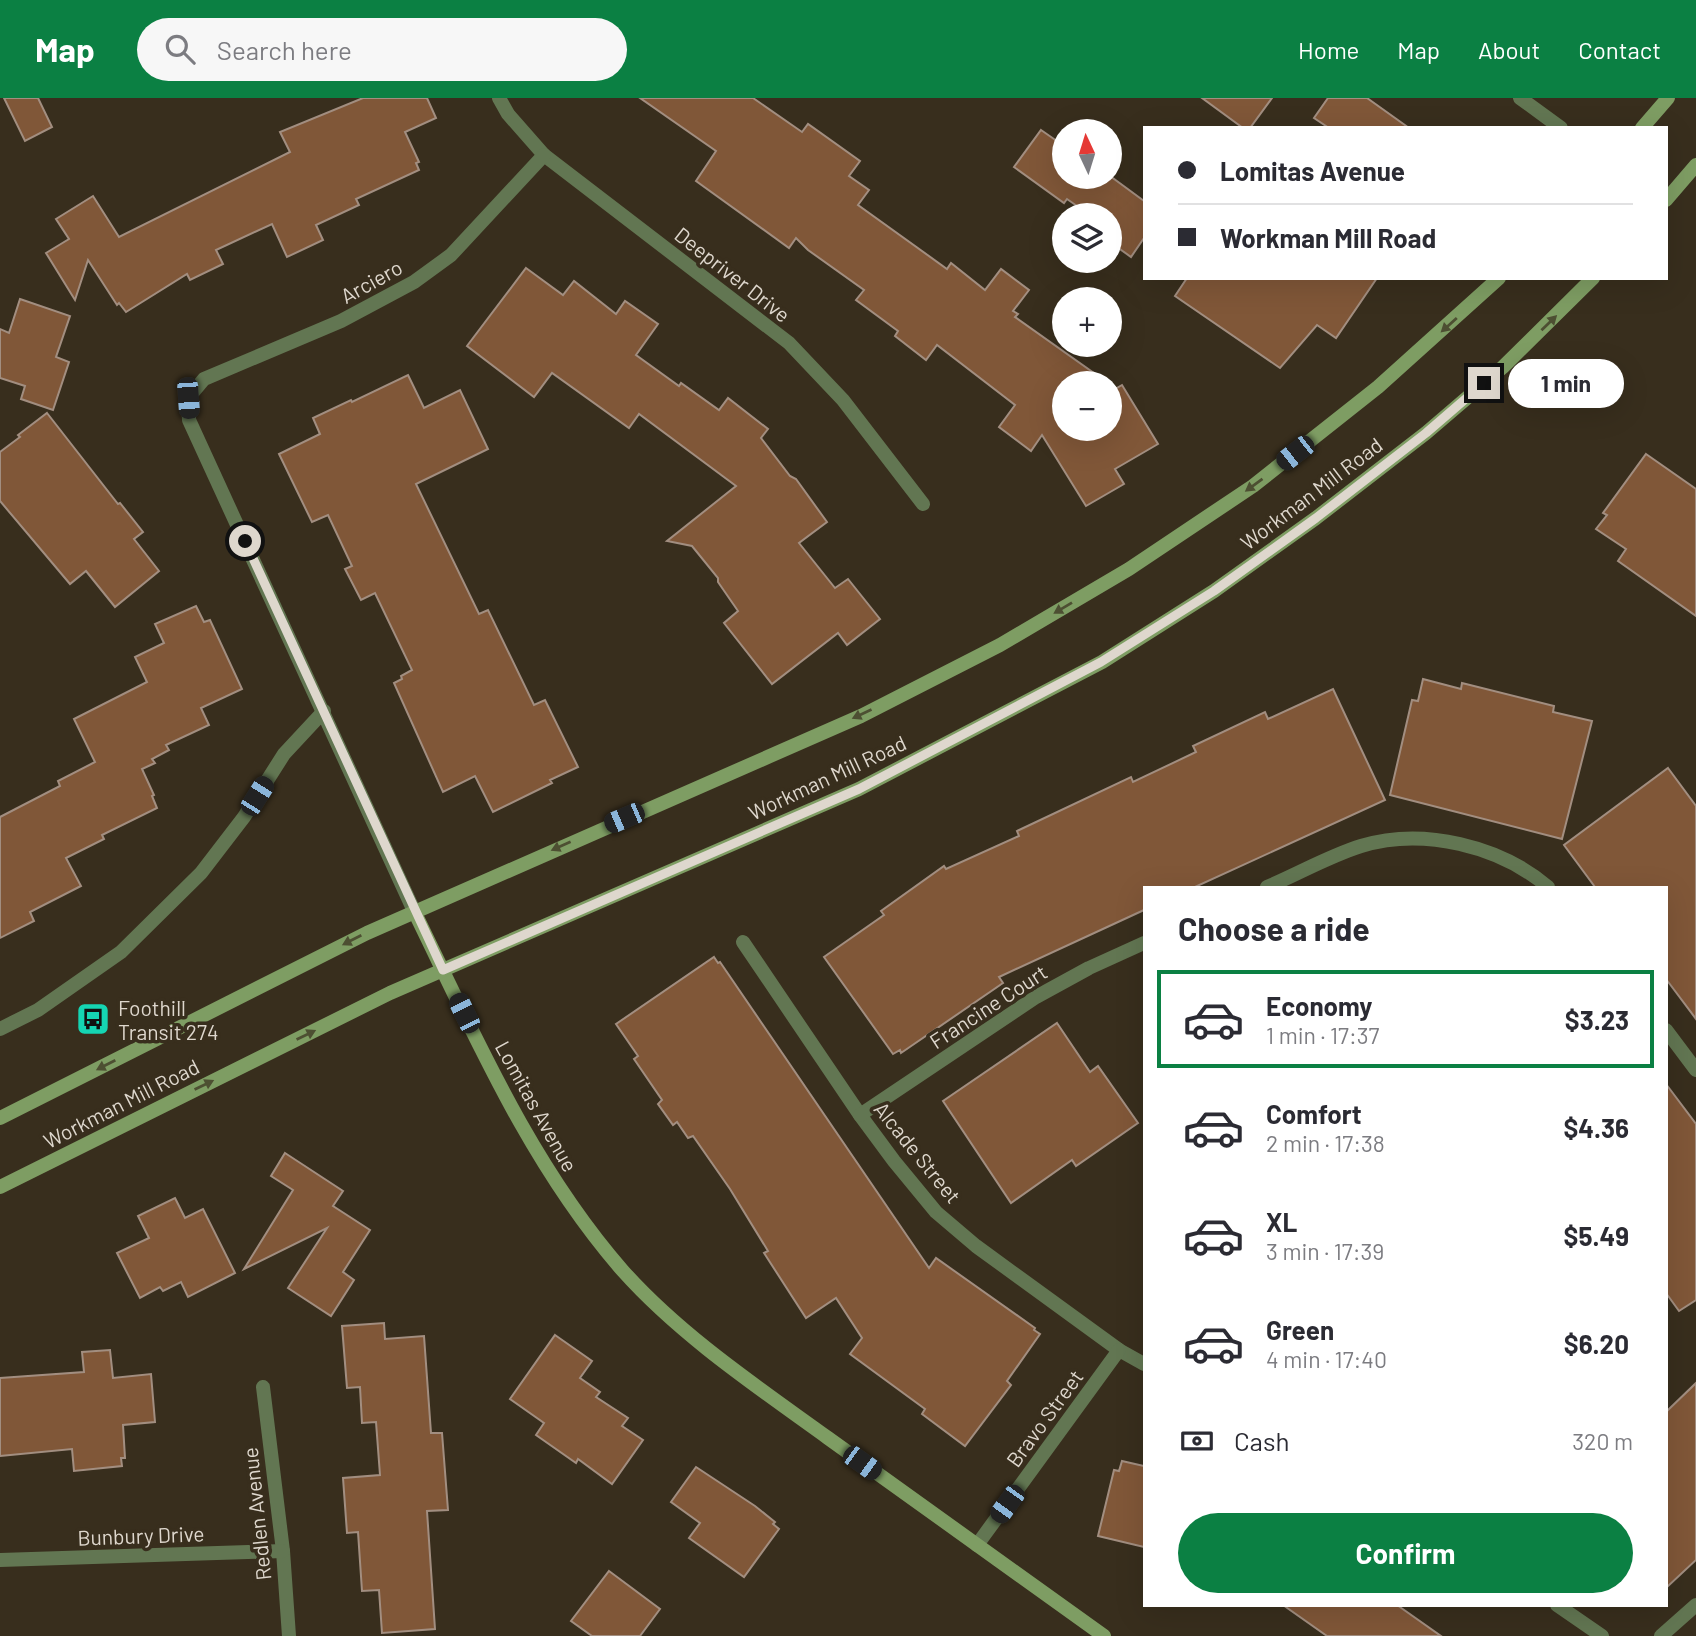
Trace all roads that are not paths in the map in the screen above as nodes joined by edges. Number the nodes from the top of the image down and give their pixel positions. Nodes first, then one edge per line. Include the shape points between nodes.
1 (499, 98) edge
2 (1520, 98) edge
3 (1668, 98) edge
4 (1559, 126) edge
5 (1644, 126) edge
6 (544, 155) junction
7 (1696, 165) edge
8 (1668, 198) edge
9 (1497, 280) edge
10 (1591, 280) edge
11 (188, 398) joint
12 (923, 503) dead end
13 (324, 711) junction
14 (1269, 886) edge
15 (1547, 886) edge
16 (414, 911) junction
17 (743, 942) dead end
18 (1143, 943) edge
19 (443, 970) junction
20 (0, 1029) edge
21 (1668, 1033) edge
22 (1696, 1070) edge
23 (860, 1115) junction
24 (0, 1118) edge
25 (0, 1187) edge
26 (1119, 1350) junction
27 (1143, 1363) edge
28 (263, 1387) dead end
29 (977, 1545) junction
30 (284, 1551) junction
31 (0, 1560) edge
32 (1696, 1605) edge
33 (1561, 1607) edge
34 (289, 1636) edge
35 (1104, 1636) edge
36 (1602, 1636) edge
37 (1661, 1636) edge

1 - 6 street, Deepriver Drive
2 - 4 street
3 - 5 main road
6 - 11 street, Arciero via 451,255 414,282 341,321 204,379
6 - 12 street, Deepriver Drive via 789,343 843,400
7 - 8 main road
9 -> 16 main road, Workman Mill Road via 1378,387 1253,486 1129,569 1000,645 860,716
19 -> 10 main road, Workman Mill Road via 859,789 1101,662 1214,591 1426,433 1503,367
11 - 13 street, Lomitas Avenue via 189,421
13 - 16 street, Lomitas Avenue
13 - 20 street via 284,754 201,873 121,952 38,1010
14 - 15 street via 1361,846 1396,839 1433,839 1490,853 1530,872
16 - 19 main road, Lomitas Avenue
16 -> 24 main road, Workman Mill Road
17 - 23 street, Alcade Street
18 - 23 street, Francine Court via 1037,997
25 -> 19 main road, Workman Mill Road
19 - 29 main road, Lomitas Avenue via 507,1099 556,1184 625,1273 736,1372
21 - 22 street
23 - 26 street, Alcade Street via 936,1212
26 - 27 street, Alcade Street
26 - 29 street, Bravo Street
28 - 30 street, Redlen Avenue
29 - 35 main road, Lomitas Avenue
30 - 31 street, Bunbury Drive
30 - 34 street, Redlen Avenue
32 - 37 street
33 - 36 street

